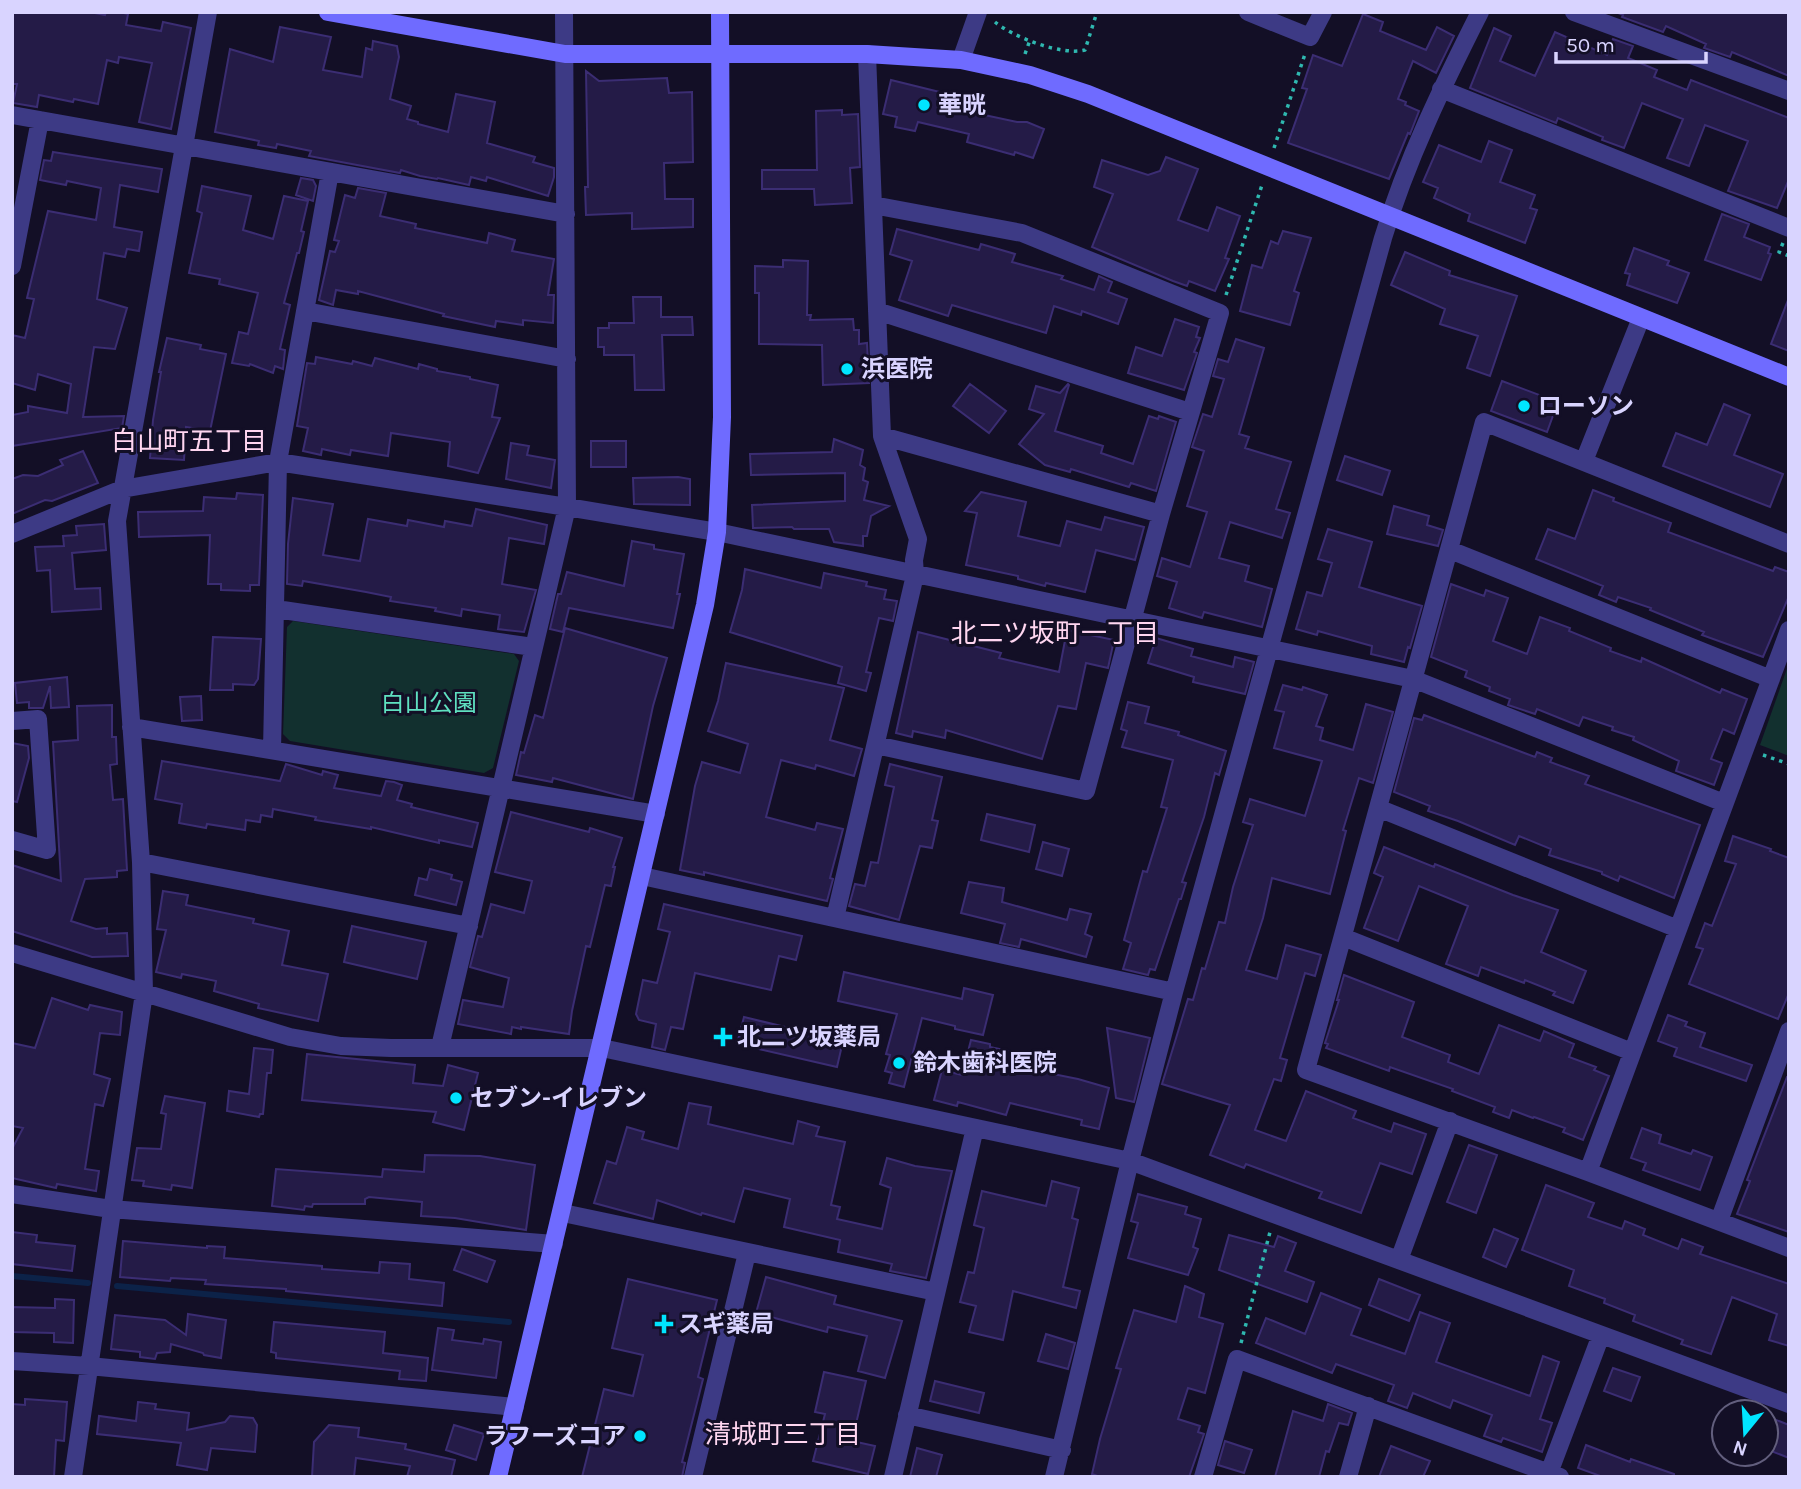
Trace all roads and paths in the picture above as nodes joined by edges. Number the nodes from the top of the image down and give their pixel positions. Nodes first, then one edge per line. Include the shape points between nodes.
1 (208, 12) edge
2 (328, 12) edge
3 (564, 12) edge
4 (720, 12) edge
5 (1097, 12) edge
6 (1248, 12) edge
7 (1323, 12) edge
8 (1480, 12) edge
9 (1574, 12) edge
10 (985, 16) edge
11 (1310, 37) junction
12 (1030, 40) junction
13 (565, 54) junction
14 (720, 54) junction
15 (867, 54) junction
16 (1025, 54) dead end
17 (961, 60) junction
18 (1441, 89) junction
19 (1789, 91) edge
20 (12, 115) edge
21 (40, 120) junction
22 (185, 145) junction
23 (1274, 148) dead end
24 (330, 172) junction
25 (1262, 185) dead end
26 (873, 205) junction
27 (566, 214) junction
28 (1390, 216) junction
29 (1789, 228) edge
30 (12, 263) edge
31 (306, 311) junction
32 (877, 311) junction
33 (1220, 313) junction
34 (1642, 318) junction
35 (567, 359) junction
36 (1789, 377) edge
37 (1190, 412) junction
38 (882, 436) junction
39 (1584, 461) junction
40 (278, 462) junction
41 (122, 489) junction
42 (568, 507) junction
43 (1161, 514) junction
44 (718, 532) junction
45 (12, 534) edge
46 (1789, 544) edge
47 (1450, 550) junction
48 (915, 575) junction
49 (276, 608) junction
50 (1132, 619) junction
51 (1789, 629) edge
52 (533, 647) junction
53 (1268, 648) junction
54 (1413, 679) junction
55 (1771, 679) junction
56 (12, 721) edge
57 (131, 727) junction
58 (876, 746) junction
59 (1745, 748) junction
60 (272, 750) junction
61 (1789, 764) edge
62 (500, 786) junction
63 (1724, 803) junction
64 (1378, 808) junction
65 (656, 814) junction
66 (12, 840) edge
67 (141, 862) junction
68 (642, 876) junction
69 (835, 918) junction
70 (469, 926) junction
71 (1678, 929) junction
72 (1343, 937) junction
73 (12, 953) edge
74 (1174, 992) junction
75 (144, 993) junction
76 (1789, 1031) edge
77 (440, 1047) junction
78 (602, 1048) junction
79 (1632, 1052) junction
80 (1782, 1069) edge
81 (1450, 1121) junction
82 (975, 1128) junction
83 (1130, 1161) junction
84 (1588, 1172) junction
85 (12, 1194) edge
86 (111, 1209) junction
87 (562, 1213) junction
88 (1719, 1221) junction
89 (1271, 1228) dead end
90 (554, 1244) junction
91 (1789, 1248) edge
92 (747, 1253) junction
93 (1399, 1259) junction
94 (936, 1292) junction
95 (1601, 1335) junction
96 (1237, 1359) junction
97 (12, 1361) edge
98 (89, 1366) junction
99 (1789, 1404) edge
100 (1368, 1406) junction
101 (515, 1408) junction
102 (907, 1415) junction
103 (1062, 1450) junction
104 (1555, 1475) edge
105 (73, 1477) edge
106 (498, 1477) edge
107 (693, 1477) edge
108 (893, 1477) edge
109 (1054, 1477) edge
110 (1203, 1477) edge
111 (1348, 1477) edge

1 - 22 street
2 - 13 street
3 - 13 street
4 - 14 street
5 - 12 path via 1085,50 1076,53
6 - 11 street
7 - 11 street
8 - 18 street
9 - 19 street
10 - 12 path
10 - 17 street
11 - 23 path
12 - 16 path
13 - 14 street
13 - 27 street
14 - 15 street
14 - 44 street via 722,417
15 - 17 street
15 - 26 street
17 - 28 street via 1088,94
18 - 28 street
18 - 29 street
20 - 21 street
21 - 22 street
21 - 30 street
22 - 24 street
22 - 41 street
24 - 27 street
24 - 31 street
25 - 33 path
26 - 32 street
26 - 33 street via 1021,233
27 - 35 street
28 - 34 street
28 - 53 street
31 - 35 street
31 - 40 street
32 - 37 street
32 - 38 street
33 - 37 street
34 - 36 street
34 - 39 street
35 - 42 street
37 - 43 street
38 - 43 street
38 - 48 street via 918,539
39 - 46 street
39 - 47 street via 1485,422
40 - 41 street
40 - 42 street
40 - 49 street
41 - 45 street
41 - 57 street via 117,521
42 - 44 street
42 - 52 street
43 - 50 street
44 - 48 street
44 - 65 street
47 - 54 street
47 - 55 street
48 - 50 street
48 - 58 street
49 - 52 street
49 - 60 street
50 - 53 street
50 - 58 street via 1086,791
51 - 55 street
52 - 62 street
53 - 54 street
53 - 74 street
54 - 63 street
54 - 64 street
55 - 59 street
56 - 66 street via 38,719 47,850
57 - 60 street
57 - 67 street
58 - 69 street
59 - 61 path
59 - 63 street
60 - 62 street
62 - 65 street
62 - 70 street
63 - 71 street
64 - 71 street
64 - 72 street
65 - 68 street
67 - 70 street
67 - 75 street
68 - 69 street
68 - 78 street
69 - 74 street
70 - 77 street
71 - 79 street
72 - 79 street
72 - 81 street via 1306,1070
73 - 75 street
74 - 83 street
75 - 77 street via 290,1037 341,1045
75 - 86 street
76 - 80 street
77 - 78 street
78 - 82 street
78 - 87 street
79 - 84 street
80 - 88 street
81 - 84 street
81 - 93 street
82 - 83 street
82 - 94 street
83 - 93 street
83 - 103 street
84 - 88 street
85 - 86 street
86 - 90 street
86 - 98 street
87 - 90 street
87 - 92 street
88 - 91 street
89 - 96 path
90 - 101 street
92 - 94 street
92 - 107 street
93 - 95 street
94 - 102 street
95 - 99 street
95 - 104 street
96 - 100 street
96 - 110 street
97 - 98 street
98 - 101 street
98 - 105 street
100 - 104 street
100 - 111 street
101 - 106 street
102 - 103 street
102 - 108 street
103 - 109 street

